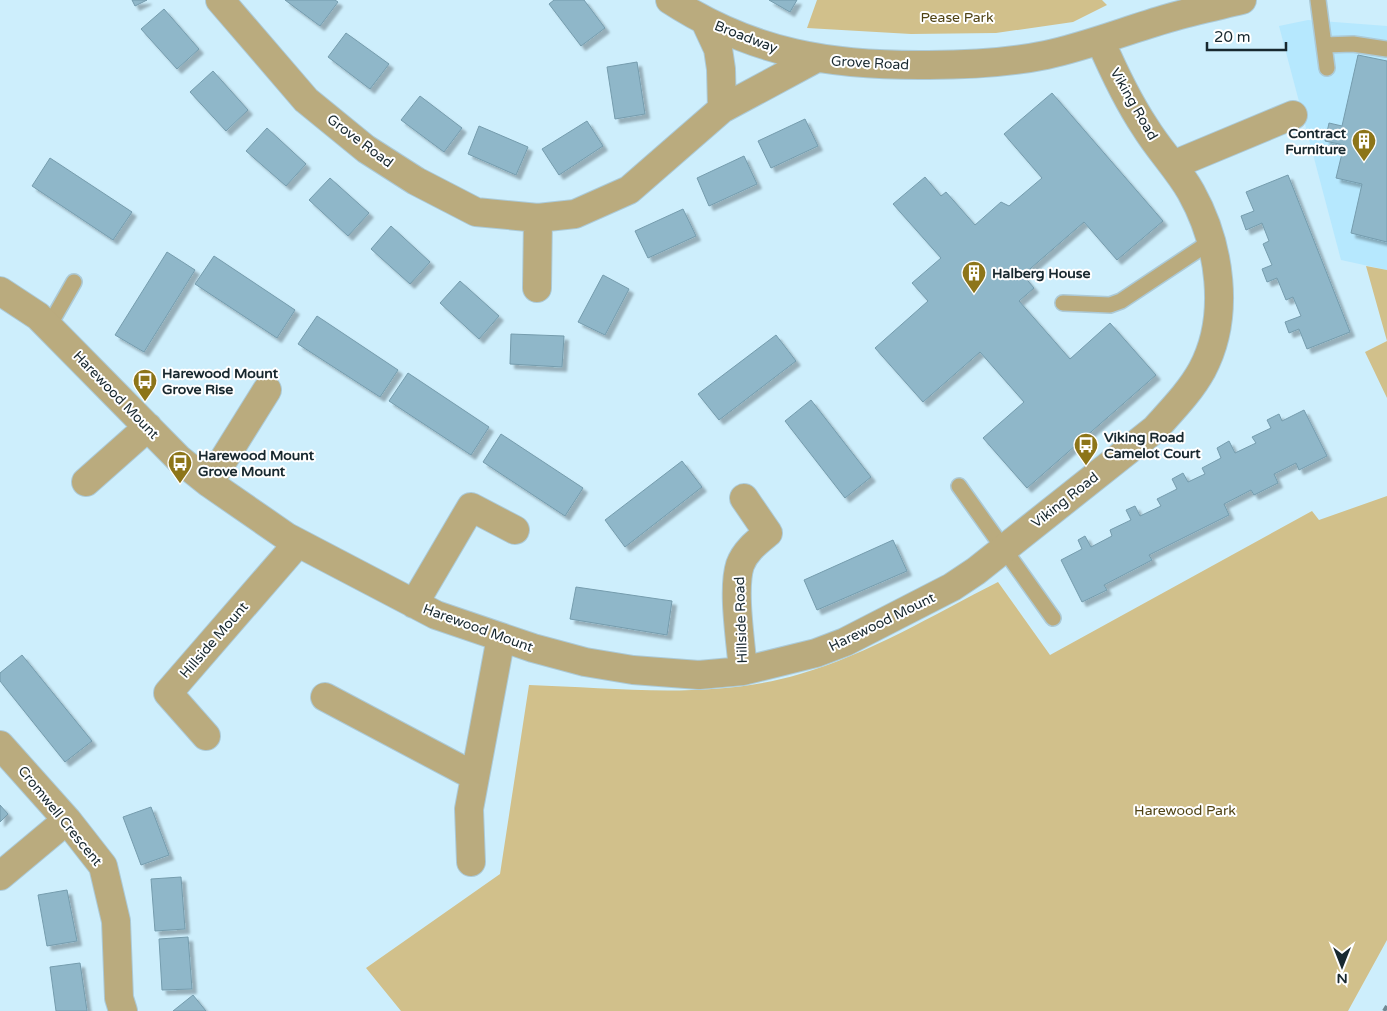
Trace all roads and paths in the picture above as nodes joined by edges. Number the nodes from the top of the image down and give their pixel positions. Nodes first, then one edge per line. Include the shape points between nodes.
1 (220, 0) edge
2 (670, 0) edge
3 (1242, 0) edge
4 (1318, 0) edge
5 (705, 21) junction
6 (1100, 40) junction
7 (1324, 45) junction
8 (1387, 49) edge
9 (815, 59) junction
10 (1327, 68) dead end
11 (722, 109) junction
12 (1293, 115) dead end
13 (1172, 164) junction
14 (538, 218) junction
15 (1210, 242) junction
16 (74, 282) dead end
17 (537, 288) dead end
18 (0, 290) edge
19 (1062, 303) dead end
20 (49, 326) junction
21 (267, 390) dead end
22 (148, 428) junction
23 (86, 482) dead end
24 (209, 483) junction
25 (959, 486) dead end
26 (744, 498) dead end
27 (515, 530) dead end
28 (298, 543) junction
29 (1004, 549) junction
30 (414, 604) junction
31 (1053, 618) dead end
32 (501, 637) junction
33 (743, 671) junction
34 (325, 696) dead end
35 (206, 736) dead end
36 (0, 745) edge
37 (474, 776) junction
38 (66, 820) junction
39 (471, 862) dead end
40 (0, 876) edge
41 (123, 1011) edge

1 - 14 street, Grove Road via 306,100 366,149 416,181 476,212
2 - 5 street, Broadway
3 - 6 street, Grove Road
4 - 7 lane
5 - 9 street, Broadway via 762,46
5 - 11 street, Broadway via 718,49
6 - 9 street, Grove Road via 1044,55 964,65 860,65
6 - 13 street, Viking Road via 1145,128
7 - 8 lane via 1353,44
7 - 10 lane
9 - 11 street, Grove Road
11 - 14 street, Grove Road via 629,190 575,214
12 - 13 street
13 - 15 street, Viking Road via 1191,193
14 - 17 street
15 - 19 lane via 1121,301 1110,305
15 - 29 street, Viking Road via 1219,288 1219,314 1202,370 1155,429
16 - 20 lane
18 - 20 street, Harewood Mount
20 - 22 street, Harewood Mount
21 - 24 street
22 - 23 street
22 - 24 street, Harewood Mount
24 - 28 street, Harewood Mount
25 - 29 lane
26 - 33 street, Hillside Road via 768,533 748,550 736,580
27 - 30 street via 471,507
28 - 30 street, Harewood Mount
28 - 35 street, Hillside Mount via 168,694
29 - 31 lane
29 - 33 street, Harewood Mount via 952,587 845,642 816,653
30 - 32 street, Harewood Mount
32 - 33 street, Harewood Mount via 585,662 633,670 699,675
32 - 37 street
34 - 37 street
36 - 38 street, Cromwell Crescent
37 - 39 street via 469,809
38 - 40 street
38 - 41 street, Cromwell Crescent via 102,866 116,921 119,998

